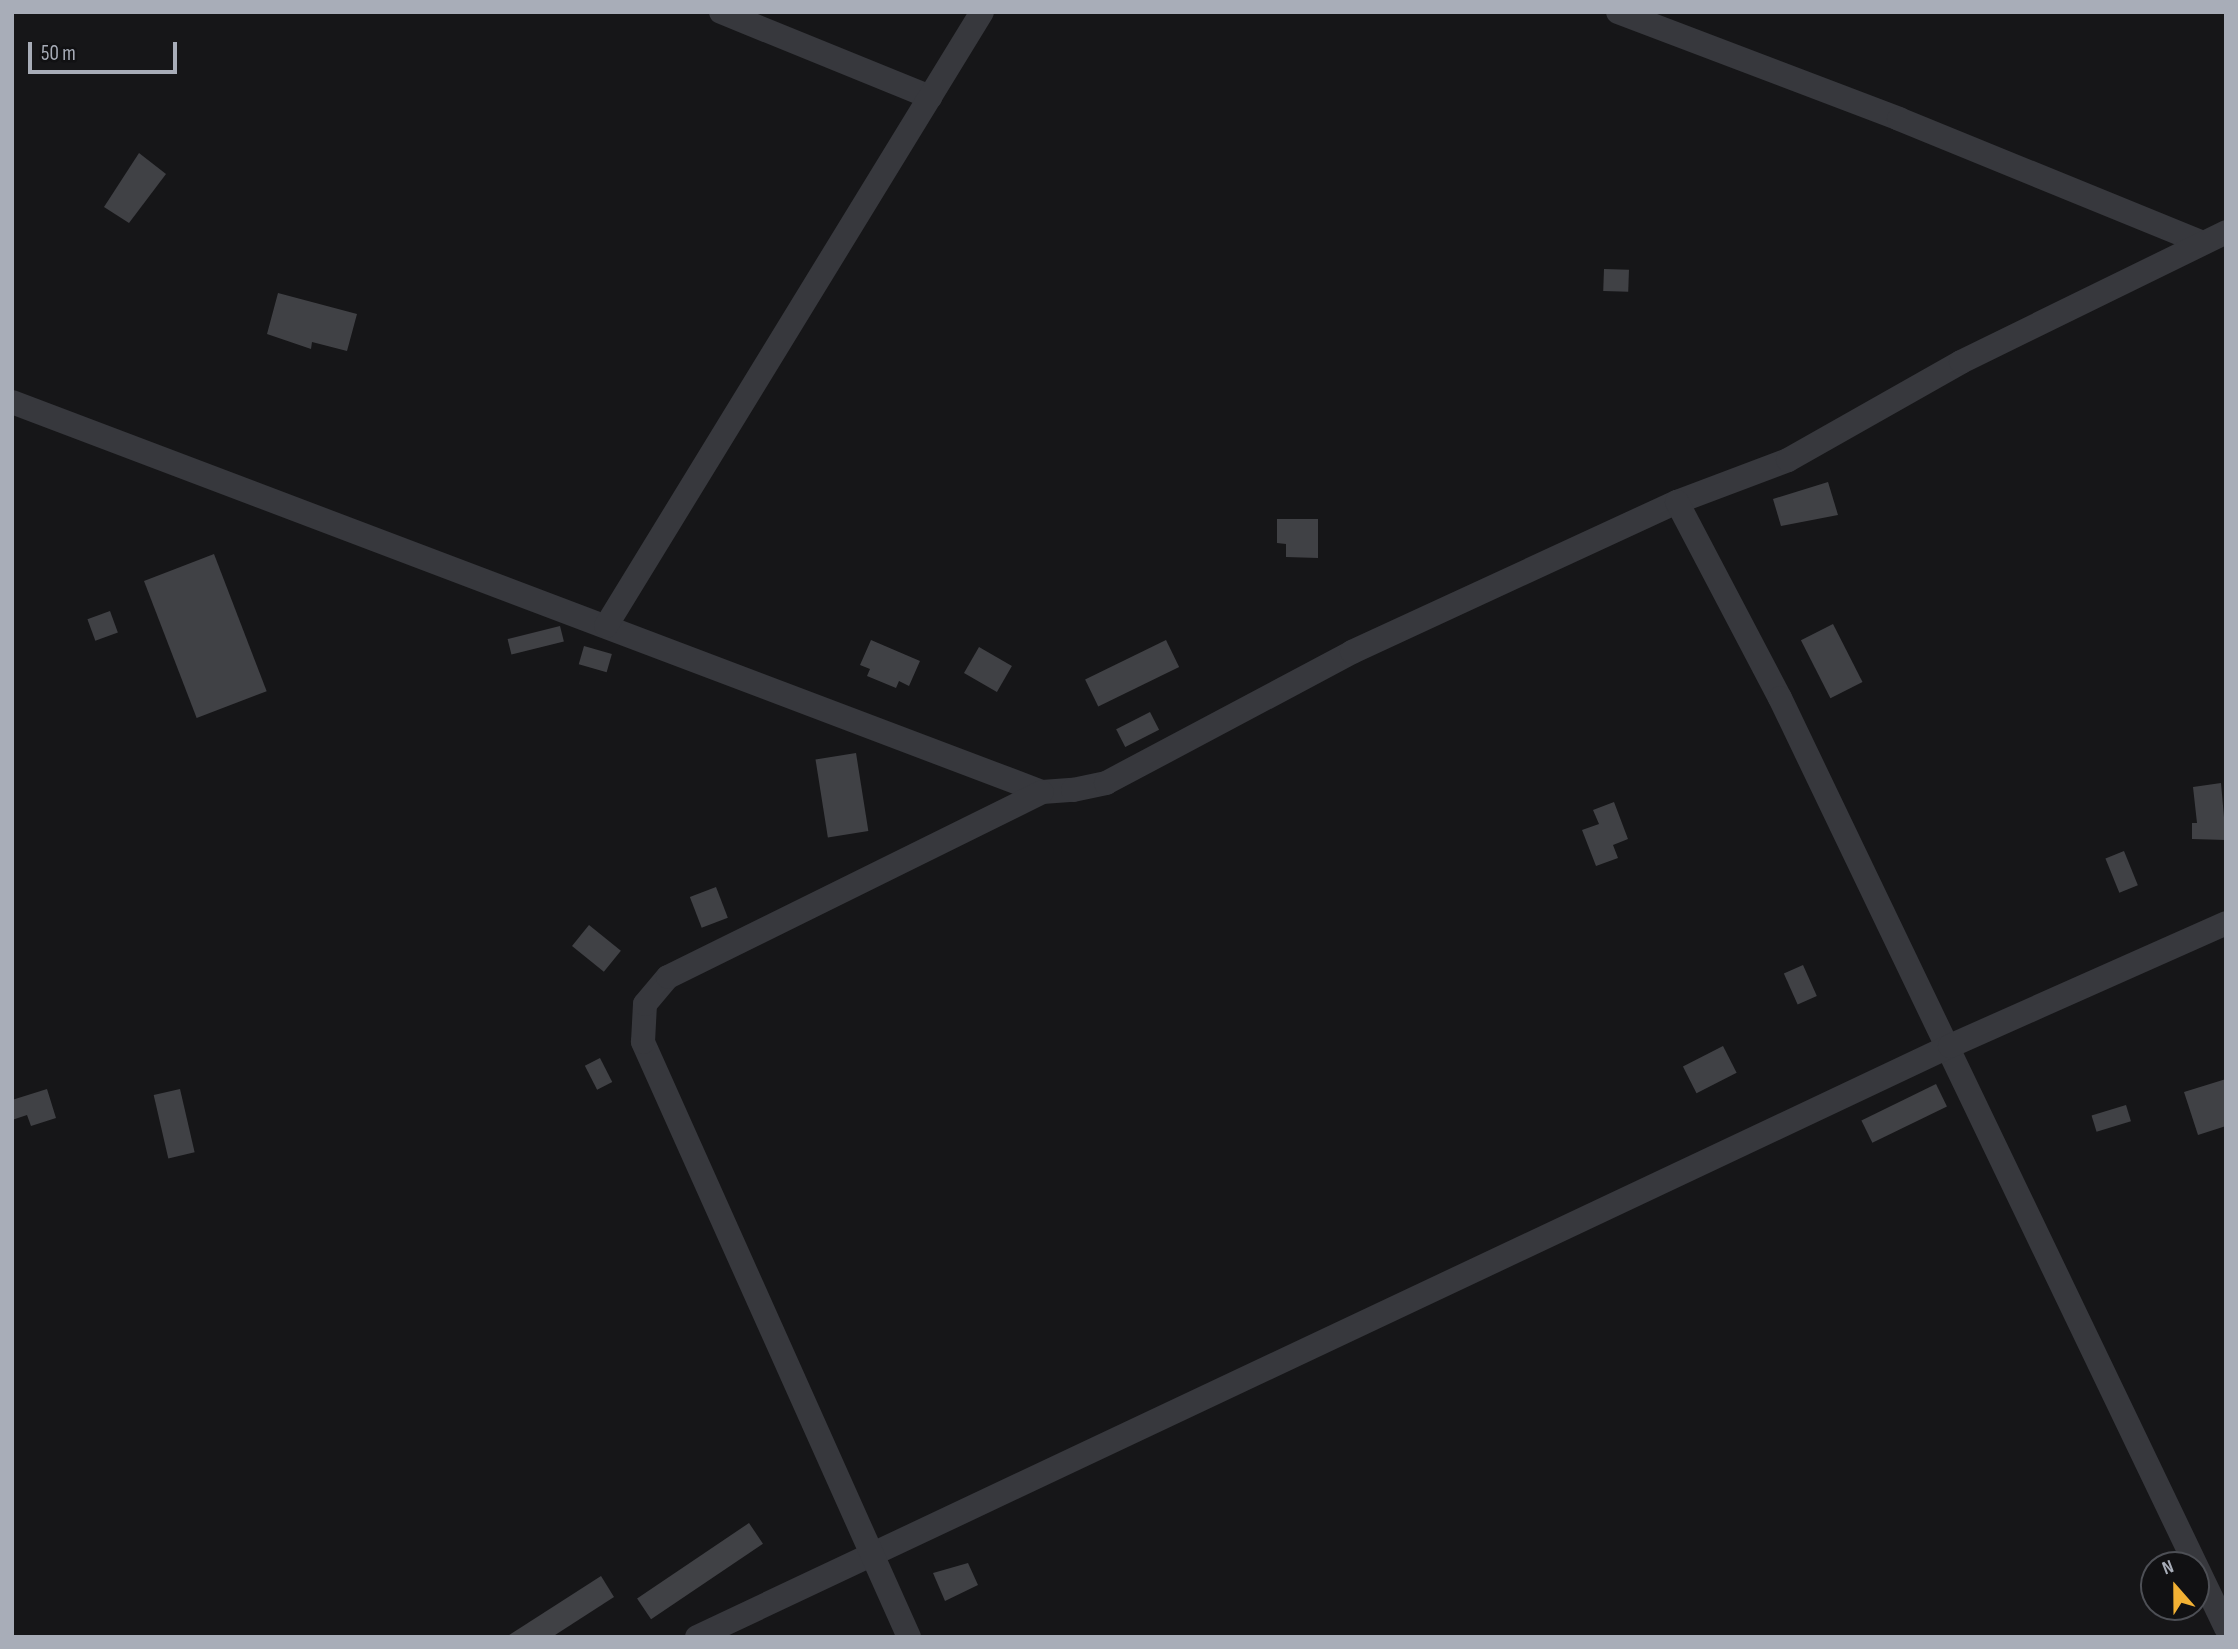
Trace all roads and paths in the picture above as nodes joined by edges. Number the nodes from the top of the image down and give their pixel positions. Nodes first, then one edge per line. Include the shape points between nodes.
1 (721, 12) edge
2 (982, 12) edge
3 (1618, 12) edge
4 (930, 97) junction
5 (2226, 232) edge
6 (2203, 243) junction
7 (12, 402) edge
8 (1677, 502) junction
9 (606, 626) junction
10 (1042, 792) junction
11 (2226, 923) edge
12 (1950, 1046) junction
13 (873, 1552) junction
14 (2226, 1628) edge
15 (697, 1637) edge
16 (909, 1637) edge

1 - 4 street
2 - 4 street
3 - 6 street via 1899,119
4 - 9 street
5 - 6 street
6 - 8 street via 1961,362 1788,460
7 - 9 street
8 - 10 street via 1352,652 1106,783
8 - 12 street via 1780,698
9 - 10 street
10 - 13 street via 668,977 645,1004 643,1042
11 - 12 street
12 - 13 street
12 - 14 street
13 - 15 street
13 - 16 street

